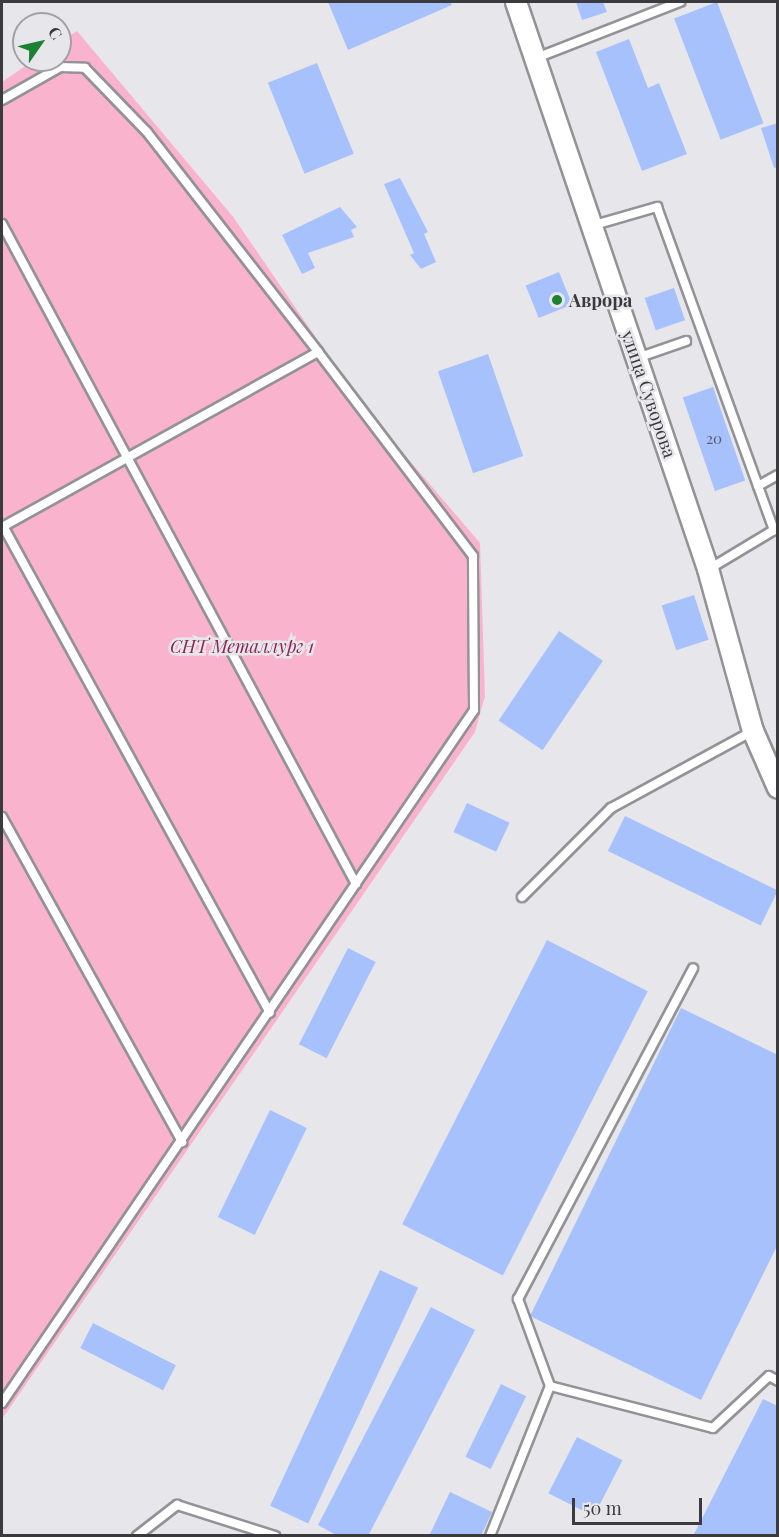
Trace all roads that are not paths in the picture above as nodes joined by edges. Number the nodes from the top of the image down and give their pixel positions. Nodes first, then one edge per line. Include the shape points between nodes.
1 (516, 2) edge
2 (680, 2) edge
3 (536, 58) junction
4 (2, 100) edge
5 (2, 224) edge
6 (591, 226) junction
7 (686, 341) dead end
8 (318, 352) junction
9 (637, 358) junction
10 (126, 459) junction
11 (777, 476) edge
12 (758, 486) junction
13 (2, 527) edge
14 (708, 569) junction
15 (753, 731) junction
16 (777, 788) edge
17 (2, 817) edge
18 (356, 884) junction
19 (522, 897) dead end
20 (693, 969) dead end
21 (270, 1013) junction
22 (182, 1142) junction
23 (777, 1381) edge
24 (550, 1386) junction
25 (2, 1403) edge
26 (137, 1536) edge
27 (275, 1536) edge
28 (490, 1536) edge

1 - 3 street, улица Суворова
2 - 3 lane
3 - 6 street, улица Суворова
4 - 8 lane via 60,67 85,68 147,132
5 - 10 lane
6 - 9 street, улица Суворова
6 - 12 lane via 657,207
7 - 9 lane
8 - 10 lane
8 - 18 lane via 473,556 474,710
9 - 14 street, улица Суворова
10 - 13 lane
10 - 18 lane
11 - 12 lane
12 - 14 lane via 774,530
13 - 21 lane
14 - 15 street, улица Суворова
15 - 16 street, улица Суворова
15 - 19 lane via 611,808
17 - 22 lane
18 - 21 lane
20 - 24 lane via 518,1299
21 - 22 lane
22 - 25 lane
23 - 24 lane via 770,1376 713,1428
24 - 28 lane
26 - 27 lane via 177,1505

